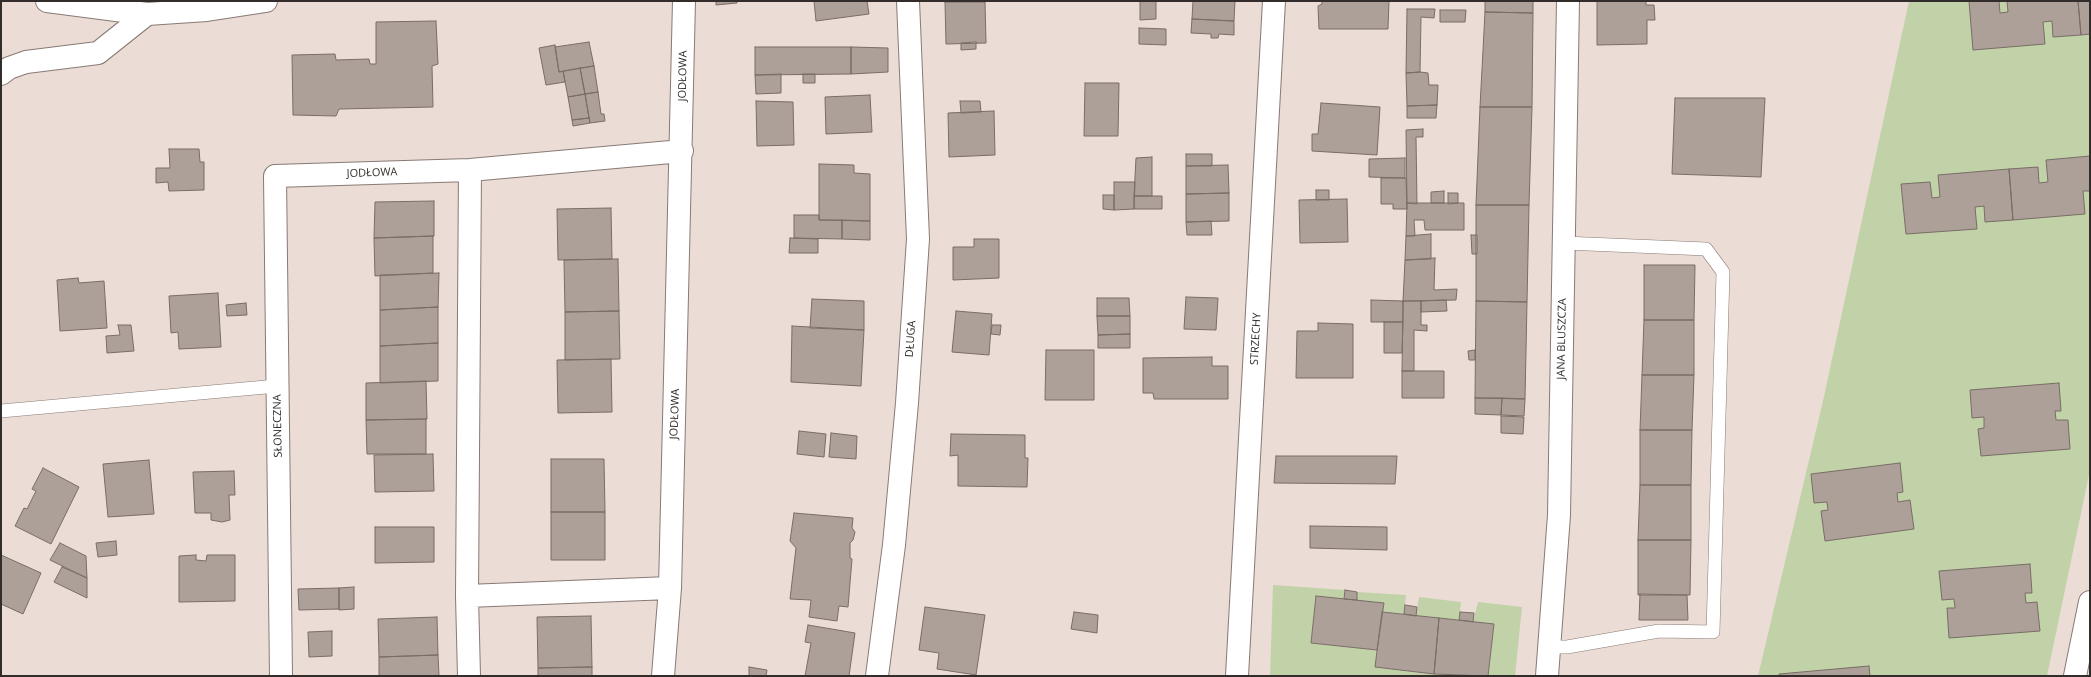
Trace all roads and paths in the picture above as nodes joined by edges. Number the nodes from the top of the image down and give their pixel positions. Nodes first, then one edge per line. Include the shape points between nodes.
1 (46, 1) edge
2 (266, 1) edge
3 (684, 1) edge
4 (908, 1) edge
5 (1274, 1) edge
6 (1568, 1) edge
7 (148, 14) junction
8 (1, 74) edge
9 (682, 151) junction
10 (470, 170) junction
11 (275, 176) joint
12 (1564, 243) junction
13 (277, 386) junction
14 (1, 411) edge
15 (670, 588) junction
16 (467, 596) junction
17 (2090, 602) edge
18 (1550, 647) junction
19 (281, 676) edge
20 (469, 676) edge
21 (663, 676) edge
22 (877, 676) edge
23 (1237, 676) edge
24 (1547, 676) edge
25 (2075, 676) edge

1 - 7 street
2 - 7 street via 207,10
3 - 9 street, JODŁOWA
4 - 22 street, DŁUGA via 918,239 907,404
5 - 23 street, STRZECHY
6 - 12 street, JANA BLUSZCZA
7 - 8 street via 98,53 26,62
9 - 10 street, JODŁOWA
9 - 15 street, JODŁOWA
10 - 11 street, JODŁOWA
10 - 16 street
11 - 13 street, SŁONECZNA
12 - 18 street, JANA BLUSZCZA via 1559,515
12 - 18 lane via 1706,249 1723,272 1713,632 1659,631 1567,647
13 - 14 lane
13 - 19 street, SŁONECZNA
15 - 16 street
15 - 21 street, JODŁOWA
16 - 20 street
17 - 25 street
18 - 24 street, JANA BLUSZCZA

